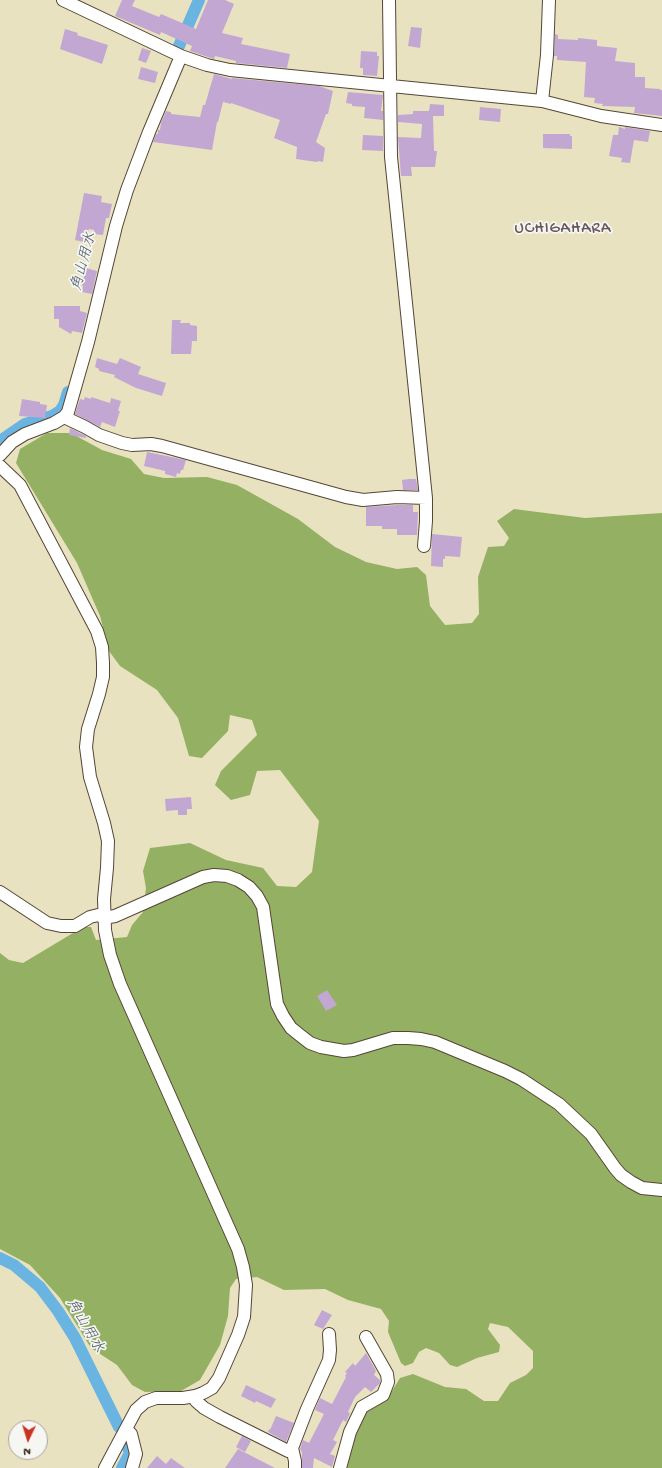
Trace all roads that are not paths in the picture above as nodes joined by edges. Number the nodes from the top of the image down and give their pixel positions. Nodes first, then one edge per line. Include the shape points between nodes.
1 (63, 0) edge
2 (389, 0) edge
3 (549, 0) edge
4 (181, 56) junction
5 (391, 86) junction
6 (542, 101) junction
7 (662, 125) edge
8 (64, 417) junction
9 (0, 455) edge
10 (0, 466) edge
11 (426, 498) junction
12 (424, 546) dead end
13 (0, 892) edge
14 (104, 918) junction
15 (662, 1190) edge
16 (329, 1334) dead end
17 (366, 1337) dead end
18 (195, 1396) junction
19 (126, 1429) junction
20 (292, 1452) junction
21 (105, 1468) edge
22 (132, 1468) edge
23 (295, 1468) edge
24 (340, 1468) edge

1 - 4 street
2 - 5 street
3 - 6 street
4 - 5 street via 230,70
4 - 8 street via 127,190 88,342 68,412
5 - 6 street
5 - 11 street via 391,157
6 - 7 street via 600,116
8 - 9 street via 25,434 12,442
8 - 11 street via 99,435 122,443 162,446 346,498
10 - 14 street via 20,485 97,631 102,647 103,677 88,729 86,747 90,776 108,841
11 - 12 street
13 - 14 street via 47,923 75,926 90,917 98,915
14 - 15 street via 115,916 203,877 227,876 238,880 249,887 263,907 277,1004 291,1028 310,1043 344,1051 393,1038 421,1039 435,1042 505,1071 559,1104 591,1134 621,1175 642,1188
14 - 18 street via 110,955 120,984 238,1249 243,1267 246,1303 238,1335 212,1388
16 - 20 street via 329,1360 293,1442
17 - 24 street via 387,1374 388,1382 383,1395 362,1407 350,1432
18 - 19 street via 156,1398 145,1402 136,1410
18 - 20 street via 196,1401 204,1408
19 - 21 street
19 - 22 street via 131,1434 136,1454
20 - 23 street

